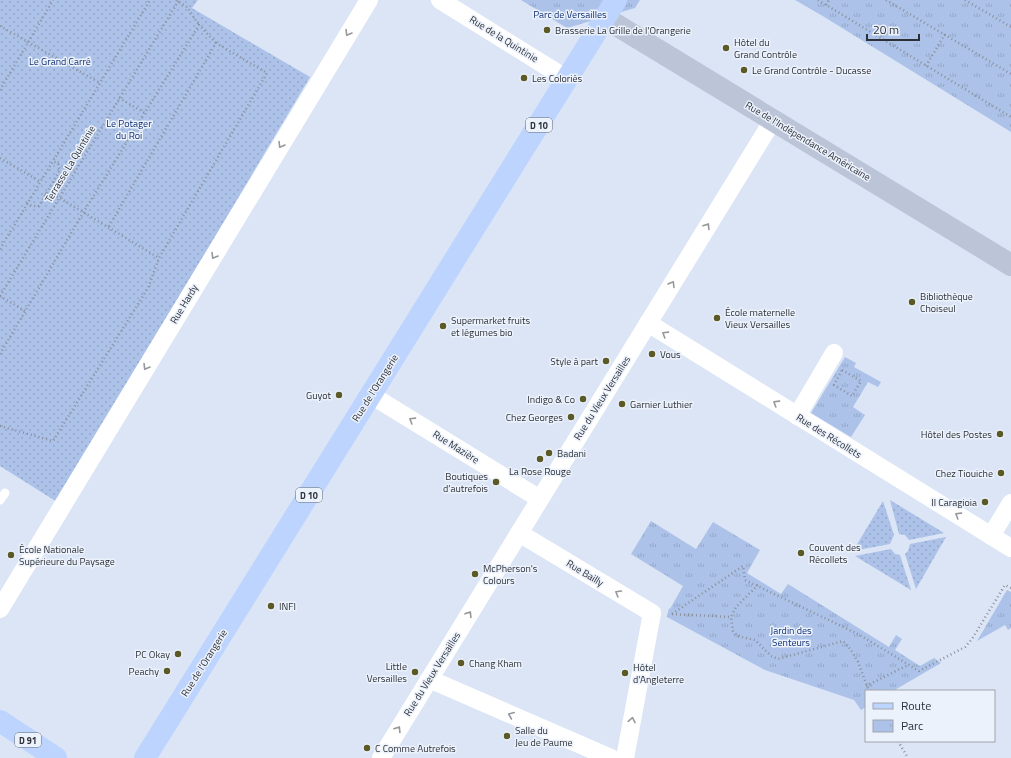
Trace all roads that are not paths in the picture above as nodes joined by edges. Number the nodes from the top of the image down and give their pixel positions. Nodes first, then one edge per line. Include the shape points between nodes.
1 (369, 0) edge
2 (440, 0) edge
3 (611, 9) edge
4 (567, 79) junction
5 (773, 120) junction
6 (1011, 264) edge
7 (648, 323) junction
8 (834, 353) dead end
9 (371, 395) junction
10 (797, 416) junction
11 (540, 499) junction
12 (1011, 503) edge
13 (519, 533) junction
14 (991, 536) junction
15 (1011, 548) edge
16 (0, 609) edge
17 (429, 679) junction
18 (0, 722) edge
19 (56, 758) edge
20 (145, 758) edge
21 (381, 758) edge
22 (611, 758) edge
23 (625, 758) edge

1 -> 16 street, Rue Hardy
2 - 4 street, Rue de la Quintinie
3 - 4 main road, Rue de l'Orangerie / D 10
3 - 5 main road, Rue de l'Indépendance Américaine
4 - 9 main road, Rue de l'Orangerie / D 10
5 - 6 main road, Rue de l'Indépendance Américaine
7 -> 5 street, Rue du Vieux Versailles
10 -> 7 street, Rue des Récollets
7 - 11 street, Rue du Vieux Versailles
8 - 10 street
11 -> 9 street, Rue Mazière
9 - 20 main road, Rue de l'Orangerie / D 10
14 -> 10 street, Rue des Récollets
11 - 13 street, Rue du Vieux Versailles
12 - 14 street
17 -> 13 street, Rue du Vieux Versailles
23 -> 13 street, Rue Bailly via 652,614
14 - 15 street, Rue des Récollets
21 -> 17 street, Rue du Vieux Versailles
22 -> 17 street
18 - 19 main road, D 91

